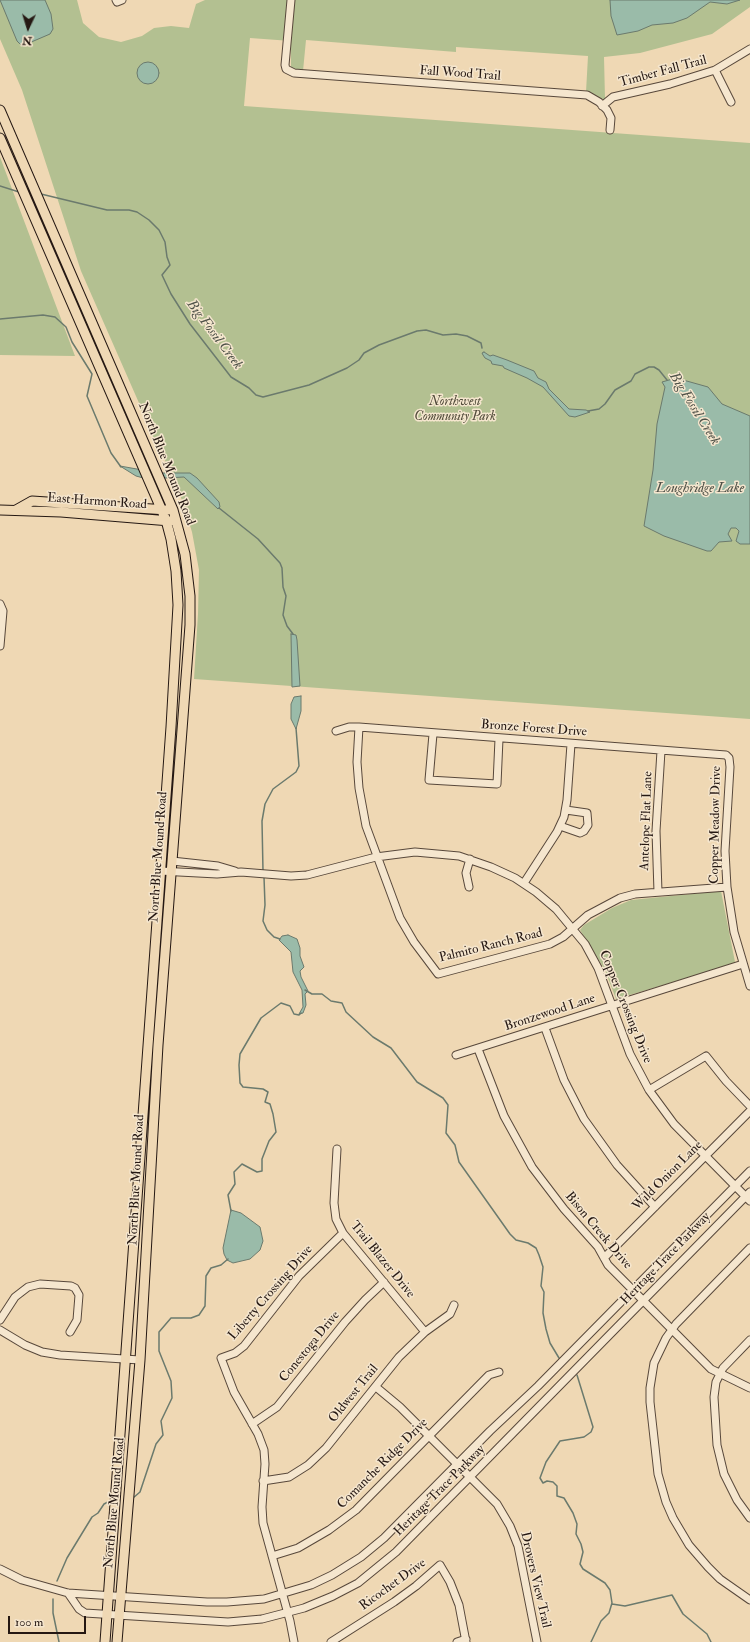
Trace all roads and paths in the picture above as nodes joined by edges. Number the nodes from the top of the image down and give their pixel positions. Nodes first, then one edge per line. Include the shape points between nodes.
1 (116, 0) edge
2 (122, 0) edge
3 (291, 0) edge
4 (750, 49) edge
5 (715, 70) junction
6 (731, 102) dead end
7 (602, 106) junction
8 (0, 110) edge
9 (610, 130) dead end
10 (0, 138) edge
11 (0, 510) edge
12 (15, 510) junction
13 (162, 510) junction
14 (173, 510) junction
15 (166, 520) junction
16 (176, 521) junction
17 (0, 604) edge
18 (0, 646) edge
19 (359, 727) junction
20 (336, 731) dead end
21 (432, 734) junction
22 (499, 738) junction
23 (571, 744) junction
24 (661, 750) junction
25 (729, 758) joint
26 (566, 810) junction
27 (560, 826) junction
28 (376, 857) junction
29 (470, 859) junction
30 (172, 861) junction
31 (160, 871) junction
32 (171, 871) junction
33 (241, 872) junction
34 (524, 883) junction
35 (469, 886) dead end
36 (726, 887) junction
37 (658, 892) junction
38 (573, 927) junction
39 (743, 964) junction
40 (750, 986) edge
41 (612, 1006) junction
42 (545, 1028) junction
43 (478, 1049) junction
44 (456, 1055) dead end
45 (649, 1090) junction
46 (750, 1106) edge
47 (750, 1111) edge
48 (337, 1149) dead end
49 (704, 1156) junction
50 (750, 1171) edge
51 (735, 1186) junction
52 (748, 1196) edge
53 (655, 1207) junction
54 (344, 1233) junction
55 (750, 1248) edge
56 (604, 1258) junction
57 (384, 1282) junction
58 (632, 1289) junction
59 (644, 1300) junction
60 (454, 1304) dead end
61 (0, 1320) edge
62 (0, 1330) edge
63 (672, 1330) junction
64 (70, 1332) dead end
65 (425, 1332) junction
66 (750, 1340) edge
67 (124, 1359) junction
68 (140, 1360) junction
69 (499, 1372) dead end
70 (720, 1374) junction
71 (376, 1387) junction
72 (750, 1388) edge
73 (252, 1424) junction
74 (429, 1436) junction
75 (457, 1464) junction
76 (470, 1477) junction
77 (263, 1481) junction
78 (750, 1518) edge
79 (272, 1556) junction
80 (0, 1570) edge
81 (68, 1593) junction
82 (282, 1594) junction
83 (109, 1596) junction
84 (120, 1596) junction
85 (750, 1600) edge
86 (288, 1612) junction
87 (107, 1615) junction
88 (119, 1616) junction
89 (466, 1641) edge
90 (106, 1642) edge
91 (117, 1642) edge
92 (294, 1642) edge
93 (331, 1642) edge
94 (457, 1642) edge
95 (537, 1642) edge

1 - 2 street
3 - 7 street, Fall Wood Trail via 286,69 294,73 587,96
4 - 5 street, Timber Fall Trail
5 - 6 street
5 - 7 street, Timber Fall Trail via 670,84 613,97
7 - 9 street via 611,118
8 - 14 main road, North Blue Mound Road
10 - 13 main road, North Blue Mound Road
11 - 12 main road, East Harmon Road
12 - 13 main road, East Harmon Road via 32,501
12 - 15 main road, East Harmon Road
13 - 14 main road, East Harmon Road
13 - 15 main road, North Blue Mound Road
14 - 16 main road, North Blue Mound Road
15 - 16 main road, East Harmon Road
15 - 31 main road, North Blue Mound Road via 176,571 178,605
16 - 30 main road, North Blue Mound Road via 187,569 190,611
17 - 18 street via 3,611
19 - 20 street, Bronze Forest Drive
19 - 21 street, Bronze Forest Drive
19 - 28 street, Palmito Ranch Road via 357,762 360,802
21 - 22 street, Bronze Forest Drive
21 - 22 street via 429,780 444,781 497,784
22 - 23 street, Bronze Forest Drive
23 - 24 street, Bronze Forest Drive
23 - 26 street
24 - 25 street, Bronze Forest Drive via 721,754
24 - 37 street, Antelope Flat Lane via 656,831
25 - 36 street, Copper Meadow Drive
26 - 27 street
26 - 27 street via 587,813 588,825 584,832 580,833
27 - 34 street
28 - 29 street, Copper Crossing Drive via 415,852 439,853
28 - 33 street, Copper Crossing Drive via 314,874
28 - 38 street, Palmito Ranch Road via 400,918 438,974 550,944 563,937
29 - 34 street, Copper Crossing Drive via 498,869
29 - 35 street via 466,873
30 - 32 main road, North Blue Mound Road
30 - 33 street, Copper Crossing Drive via 218,866
31 - 32 street, Copper Crossing Drive
31 - 67 main road, North Blue Mound Road
32 - 33 street, Copper Crossing Drive via 217,874
32 - 68 main road, North Blue Mound Road
34 - 38 street, Copper Crossing Drive via 556,909
36 - 37 street, Palmito Ranch Road
36 - 39 street, Copper Meadow Drive
37 - 38 street, Palmito Ranch Road via 635,894 611,902
38 - 41 street, Copper Crossing Drive via 597,966
39 - 40 street, Copper Meadow Drive
39 - 41 street, Bronzewood Lane
41 - 42 street, Bronzewood Lane
41 - 45 street, Copper Crossing Drive via 628,1049
42 - 43 street, Bronzewood Lane
42 - 53 street via 564,1080 584,1119 617,1165
43 - 44 street, Bronzewood Lane
43 - 56 street, Bison Creek Drive via 504,1116 532,1167 564,1209 598,1247
45 - 46 street via 706,1056
45 - 49 street, Copper Crossing Drive via 674,1124
47 - 49 street, Wild Onion Lane
48 - 54 street, Trail Blazer Drive via 334,1203 336,1219
49 - 51 street, Copper Crossing Drive
49 - 53 street, Wild Onion Lane
50 - 51 street, Heritage Trace Parkway
51 - 52 street, Copper Crossing Drive
51 - 58 street, Heritage Trace Parkway
52 - 59 street, Heritage Trace Parkway
53 - 56 street, Wild Onion Lane
54 - 57 street, Trail Blazer Drive
54 - 73 street, Liberty Crossing Drive via 299,1276 244,1346 221,1358 234,1392
55 - 63 street
56 - 58 street, Bison Creek Drive via 612,1270
57 - 65 street, Trail Blazer Drive
57 - 73 street, Conestoga Drive via 345,1322 277,1407
58 - 59 street, Bison Creek Drive
58 - 75 street, Heritage Trace Parkway via 542,1382
59 - 63 street, Bison Creek Drive
59 - 76 street, Heritage Trace Parkway
60 - 65 street, Oldwest Trail via 450,1314
61 - 64 street via 15,1297 28,1287 40,1284 71,1286 79,1295 77,1320
62 - 67 street via 42,1352
63 - 70 street, Bison Creek Drive
63 - 85 street via 654,1363 650,1388 655,1461 661,1487 681,1533 699,1557 720,1579
65 - 71 street, Oldwest Trail via 399,1357
66 - 70 street via 727,1363
67 - 68 street
67 - 83 main road, North Blue Mound Road
68 - 84 main road, North Blue Mound Road
69 - 74 street, Comanche Ridge Drive via 489,1375
70 - 72 street, Bison Creek Drive
70 - 78 street via 714,1397 716,1434 721,1460 731,1490
71 - 74 street, Drovers View Trail
71 - 77 street, Oldwest Trail via 326,1448 308,1465 289,1477
73 - 77 street, Liberty Crossing Drive via 264,1450
74 - 75 street, Drovers View Trail
74 - 79 street, Comanche Ridge Drive via 356,1510 298,1548
75 - 76 street, Drovers View Trail
75 - 82 street, Heritage Trace Parkway via 384,1538 361,1557 332,1576
76 - 86 street, Heritage Trace Parkway via 371,1574 333,1596
76 - 95 street, Drovers View Trail via 496,1504 510,1526 518,1546
77 - 79 street, Liberty Crossing Drive via 263,1523
79 - 82 street, Liberty Crossing Drive
80 - 81 street, Heritage Trace Parkway via 22,1580
81 - 83 street, Heritage Trace Parkway
81 - 87 street, Heritage Trace Parkway via 81,1611
82 - 84 street, Heritage Trace Parkway via 227,1602
82 - 86 street, Liberty Crossing Drive
83 - 84 street, Heritage Trace Parkway
83 - 87 main road, North Blue Mound Road
84 - 88 main road, North Blue Mound Road
86 - 88 street, Heritage Trace Parkway via 262,1619 228,1622
86 - 92 street, Liberty Crossing Drive
87 - 88 street, Heritage Trace Parkway
87 - 90 main road, North Blue Mound Road
88 - 91 main road, North Blue Mound Road
89 - 93 street, Ricochet Drive via 459,1605 440,1565 394,1602
89 - 94 street

